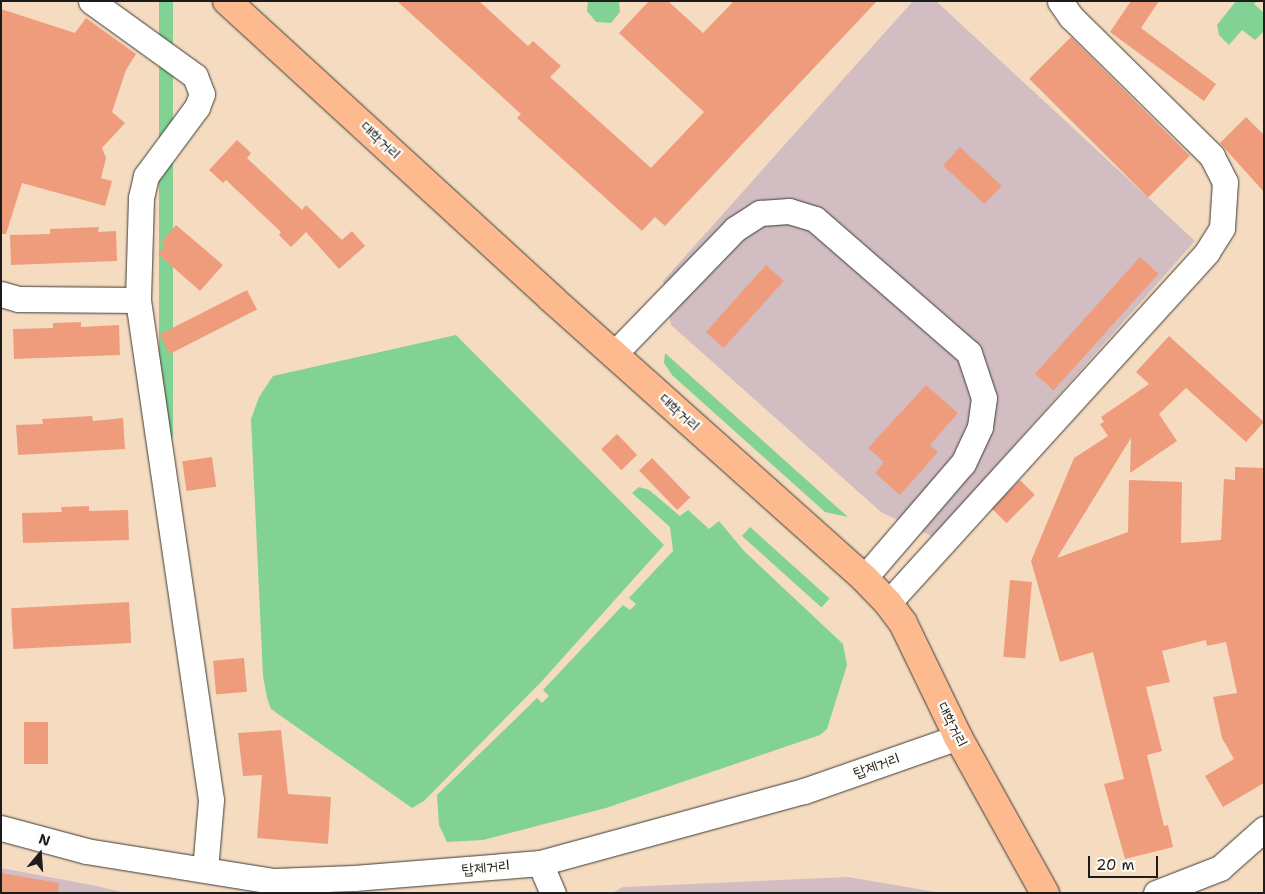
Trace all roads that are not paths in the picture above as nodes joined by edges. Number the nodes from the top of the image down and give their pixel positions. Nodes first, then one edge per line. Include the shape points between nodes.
1 (91, 1) edge
2 (227, 1) edge
3 (1060, 1) edge
4 (1, 294) edge
5 (138, 300) junction
6 (613, 355) junction
7 (864, 578) junction
8 (888, 604) junction
9 (958, 737) junction
10 (1, 828) edge
11 (1264, 829) edge
12 (540, 863) junction
13 (205, 870) junction
14 (1190, 888) edge
15 (553, 893) edge
16 (1045, 893) edge
17 (1156, 893) edge

1 - 5 street via 195,76 202,94 197,107 146,176 141,198
2 - 6 main road, 대학거리
3 - 8 street via 1071,17 1212,156 1225,182 1222,228 1207,252
4 - 5 street via 18,299
5 - 13 street via 212,800
6 - 7 main road, 대학거리
6 - 7 street via 735,230 760,213 789,211 814,219 969,353 984,398 980,427 963,463
7 - 8 main road, 대학거리
8 - 9 main road, 대학거리 via 903,623
9 - 12 street, 탑제거리 via 804,791
9 - 16 main road, 대학거리
10 - 13 street, 탑제거리 via 86,851
11 - 14 street via 1220,868
12 - 13 street, 탑제거리 via 274,881
12 - 15 street
14 - 17 street

